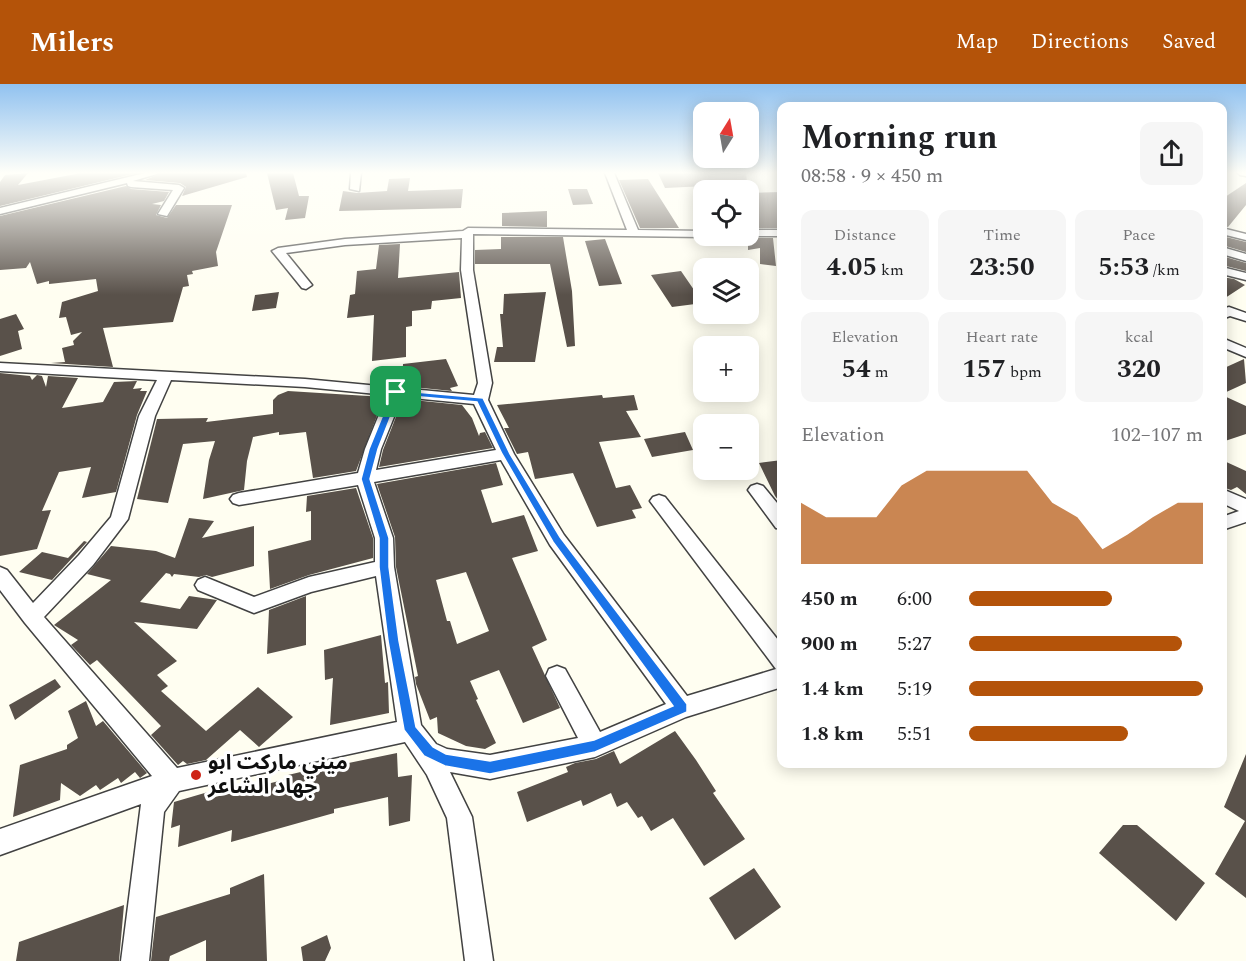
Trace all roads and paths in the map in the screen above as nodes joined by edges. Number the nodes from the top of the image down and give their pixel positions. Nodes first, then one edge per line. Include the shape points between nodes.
1 (627, 214) edge
2 (1227, 232) edge
3 (634, 233) junction
4 (759, 233) edge
5 (766, 233) junction
6 (777, 233) edge
7 (468, 234) junction
8 (693, 234) edge
9 (1246, 237) edge
10 (777, 242) edge
11 (1227, 251) edge
12 (1246, 258) edge
13 (1227, 272) edge
14 (1245, 277) edge
15 (306, 285) dead end
16 (1227, 312) edge
17 (1246, 317) edge
18 (1227, 344) edge
19 (1246, 353) edge
20 (0, 367) edge
21 (166, 375) junction
22 (396, 392) junction
23 (480, 400) junction
24 (506, 454) junction
25 (365, 479) junction
26 (757, 490) dead end
27 (1227, 498) edge
28 (239, 499) dead end
29 (659, 501) dead end
30 (1246, 507) edge
31 (1246, 515) edge
32 (777, 516) edge
33 (1227, 522) edge
34 (384, 567) junction
35 (0, 575) edge
36 (205, 585) dead end
37 (32, 617) junction
38 (777, 656) edge
39 (557, 676) dead end
40 (777, 679) edge
41 (682, 708) junction
42 (410, 730) junction
43 (595, 746) junction
44 (172, 781) junction
45 (0, 842) edge
46 (135, 961) edge
47 (479, 961) edge

1 - 3 street
2 - 9 street
3 - 7 street
3 - 8 street
4 - 5 street
5 - 6 street
5 - 10 street
7 - 15 street via 278,251
7 - 23 street via 467,270 485,384
11 - 12 street
13 - 14 street
16 - 17 street
18 - 19 street
20 - 21 street
21 - 22 street
21 - 37 street via 147,416 119,519
22 - 23 street
22 - 25 street
23 - 24 street
24 - 25 street
24 - 41 street via 556,540
25 - 28 street
25 - 34 street via 384,538
26 - 32 street
27 - 30 street
29 - 38 street
31 - 33 street
34 - 36 street via 309,585 254,605
34 - 42 street
35 - 37 street
37 - 44 street
39 - 43 street
40 - 41 street
41 - 43 street
42 - 43 street via 428,752 445,760 490,767
42 - 44 street
42 - 47 street via 435,767 459,817
44 - 45 street
44 - 46 street via 152,808

